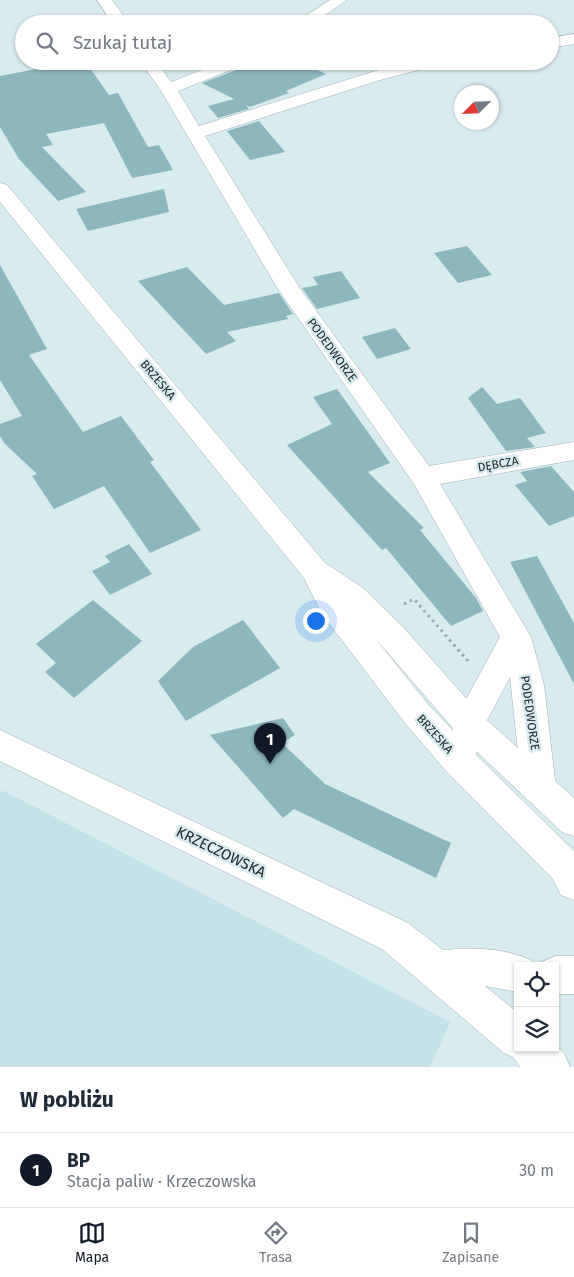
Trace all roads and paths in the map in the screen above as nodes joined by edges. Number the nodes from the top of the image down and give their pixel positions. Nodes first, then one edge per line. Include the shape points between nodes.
1 (104, 0) edge
2 (340, 0) edge
3 (115, 15) edge
4 (316, 15) edge
5 (574, 39) edge
6 (559, 42) edge
7 (155, 70) edge
8 (216, 70) edge
9 (394, 70) edge
10 (168, 88) junction
11 (195, 133) junction
12 (0, 189) edge
13 (574, 451) edge
14 (423, 477) junction
15 (315, 571) junction
16 (401, 606) dead end
17 (516, 638) junction
18 (490, 685) junction
19 (469, 724) junction
20 (0, 745) edge
21 (459, 760) junction
22 (539, 789) junction
23 (574, 820) edge
24 (574, 882) edge
25 (437, 968) junction
26 (514, 972) edge
27 (559, 975) edge
28 (574, 975) edge
29 (514, 1035) edge
30 (533, 1052) edge
31 (550, 1067) edge

1 - 3 street
2 - 4 street
5 - 6 street
7 - 10 street, PODEDWORZE
8 - 10 street
9 - 11 street
10 - 11 street, PODEDWORZE
11 - 14 street, PODEDWORZE via 288,290
12 - 15 street, BRZESKA
13 - 14 street, DĘBCZA
14 - 17 street, PODEDWORZE
15 - 19 street, BRZESKA via 353,596
15 - 21 street, BRZESKA via 332,606 416,713
16 - 18 path via 414,599
17 - 18 street
17 - 22 street, PODEDWORZE via 528,685
18 - 19 street
19 - 21 street
19 - 22 street, BRZESKA
20 - 25 street, KRZECZOWSKA via 395,936
21 - 24 street, BRZESKA via 558,860
22 - 23 street, BRZESKA
25 - 26 street via 482,966
25 - 29 street, KRZECZOWSKA
27 - 28 street
30 - 31 street

